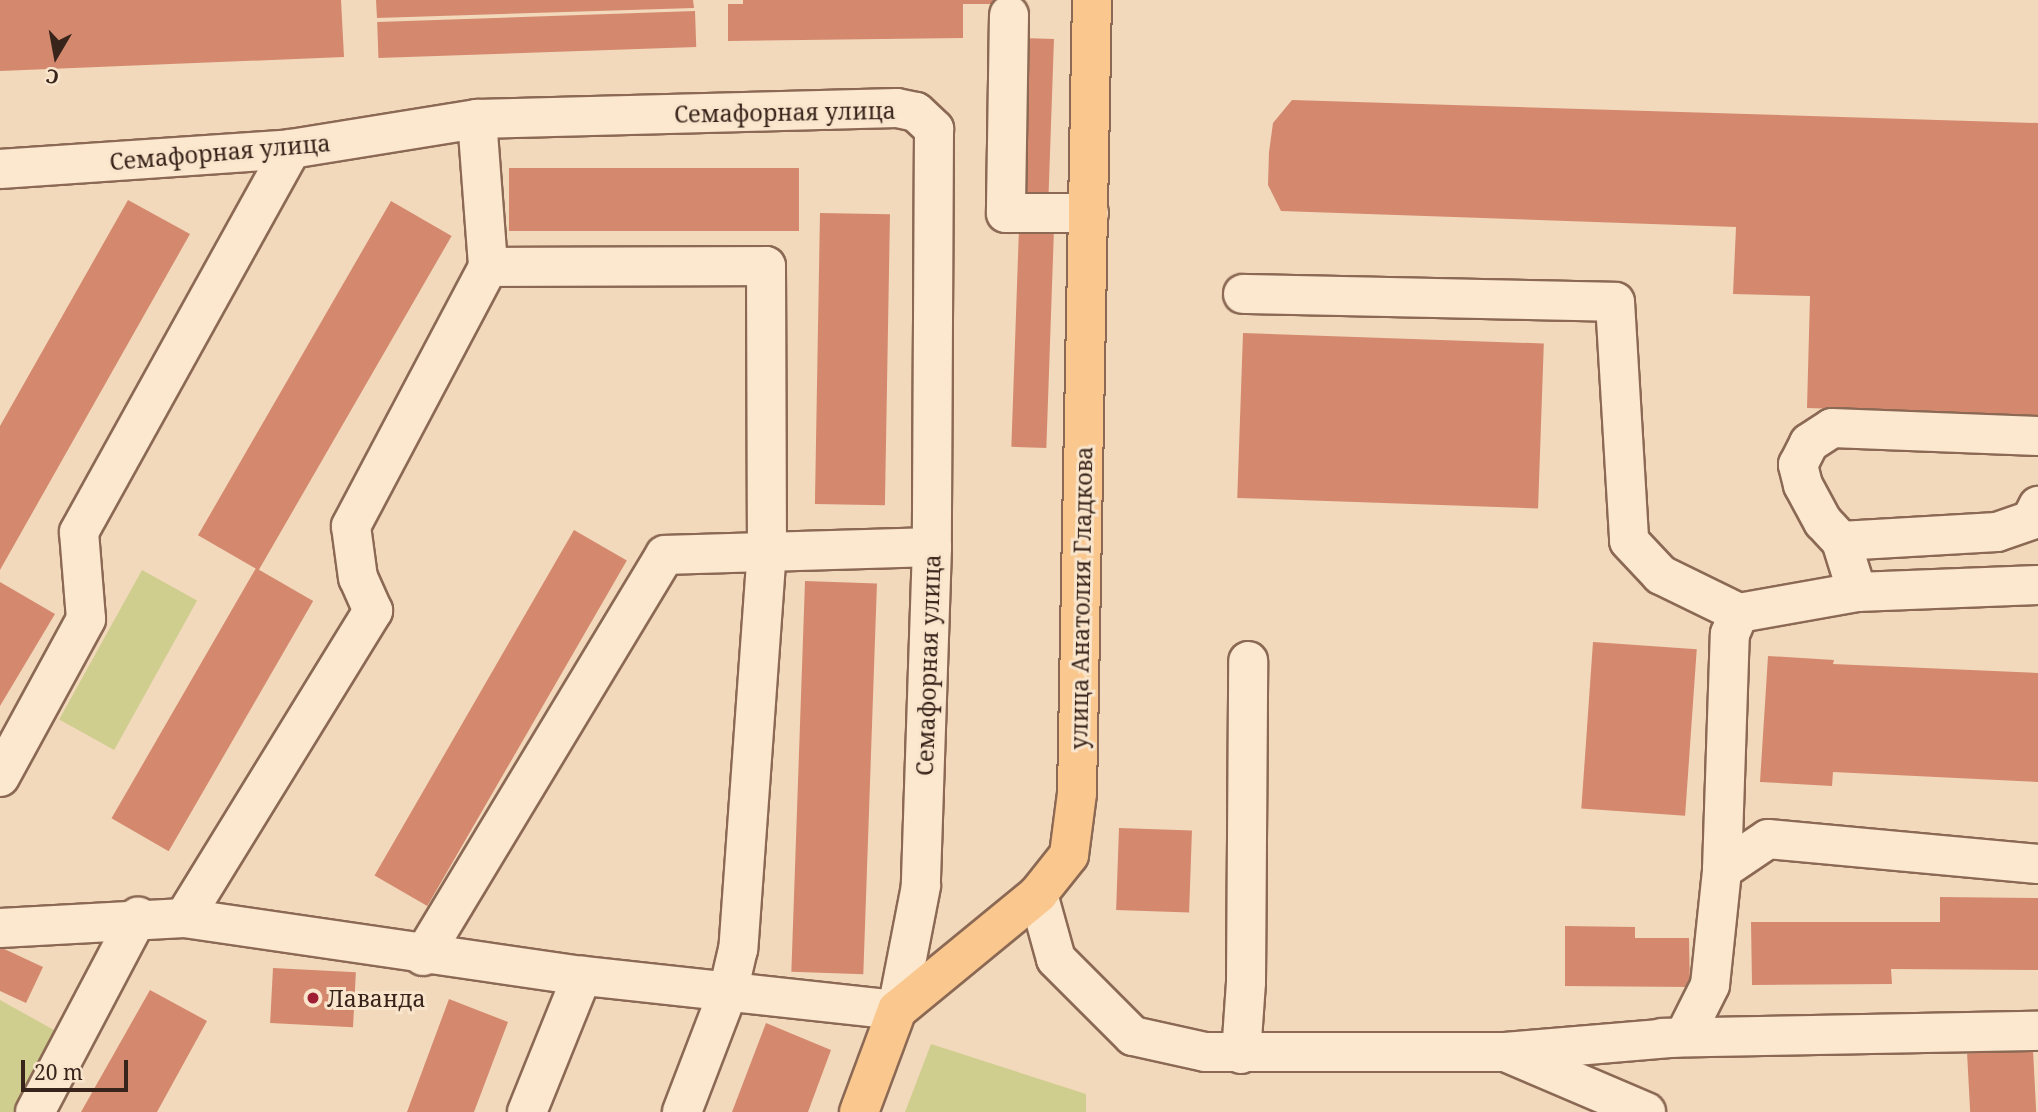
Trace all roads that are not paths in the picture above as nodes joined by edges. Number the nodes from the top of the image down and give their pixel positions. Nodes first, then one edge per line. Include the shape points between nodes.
1 (1092, 0) edge
2 (1009, 15) dead end
3 (477, 120) junction
4 (291, 149) junction
5 (4, 176) edge
6 (1089, 213) junction
7 (488, 268) junction
8 (1242, 294) dead end
9 (2038, 436) edge
10 (2038, 506) edge
11 (1841, 541) junction
12 (932, 547) junction
13 (766, 549) junction
14 (2038, 586) edge
15 (1857, 592) junction
16 (1739, 613) junction
17 (1248, 661) dead end
18 (0, 776) edge
19 (2038, 864) edge
20 (1722, 870) junction
21 (1038, 894) junction
22 (138, 917) junction
23 (184, 918) junction
24 (0, 928) edge
25 (423, 956) junction
26 (582, 976) junction
27 (728, 992) junction
28 (897, 1010) junction
29 (2038, 1031) edge
30 (1684, 1037) junction
31 (1505, 1052) junction
32 (1241, 1054) junction
33 (35, 1112) edge
34 (527, 1112) edge
35 (682, 1112) edge
36 (859, 1112) edge
37 (1646, 1112) edge

1 - 6 main road, улица Анатолия Гладкова
2 - 6 street via 1006,213
3 - 4 street, Семафорная улица
3 - 7 street
3 - 12 street, Семафорная улица via 897,108 926,119 934,129
4 - 5 street, Семафорная улица
4 - 18 street via 79,532 86,619
6 - 21 main road, улица Анатолия Гладкова via 1077,793 1069,855
7 - 13 street via 766,266
7 - 23 street via 351,526 358,578 373,611
8 - 16 street via 1615,303 1629,541 1661,575
9 - 11 street via 1832,428 1809,443 1798,465 1823,522
10 - 11 street via 2031,520 1997,532
11 - 15 street
12 - 13 street
12 - 28 street, Семафорная улица via 921,886
13 - 25 street via 665,555
13 - 27 street via 738,950
14 - 15 street
15 - 16 street
16 - 20 street via 1730,634
17 - 32 street via 1246,982
19 - 20 street via 1768,839
20 - 30 street via 1710,985
21 - 28 main road, улица Анатолия Гладкова
21 - 32 street via 1056,959 1133,1036 1205,1052
22 - 23 street
22 - 24 street
22 - 33 street
23 - 25 street
25 - 26 street
26 - 27 street
26 - 34 street
27 - 28 street
27 - 35 street
28 - 36 main road
29 - 30 street
30 - 31 street
31 - 32 street
31 - 37 street

